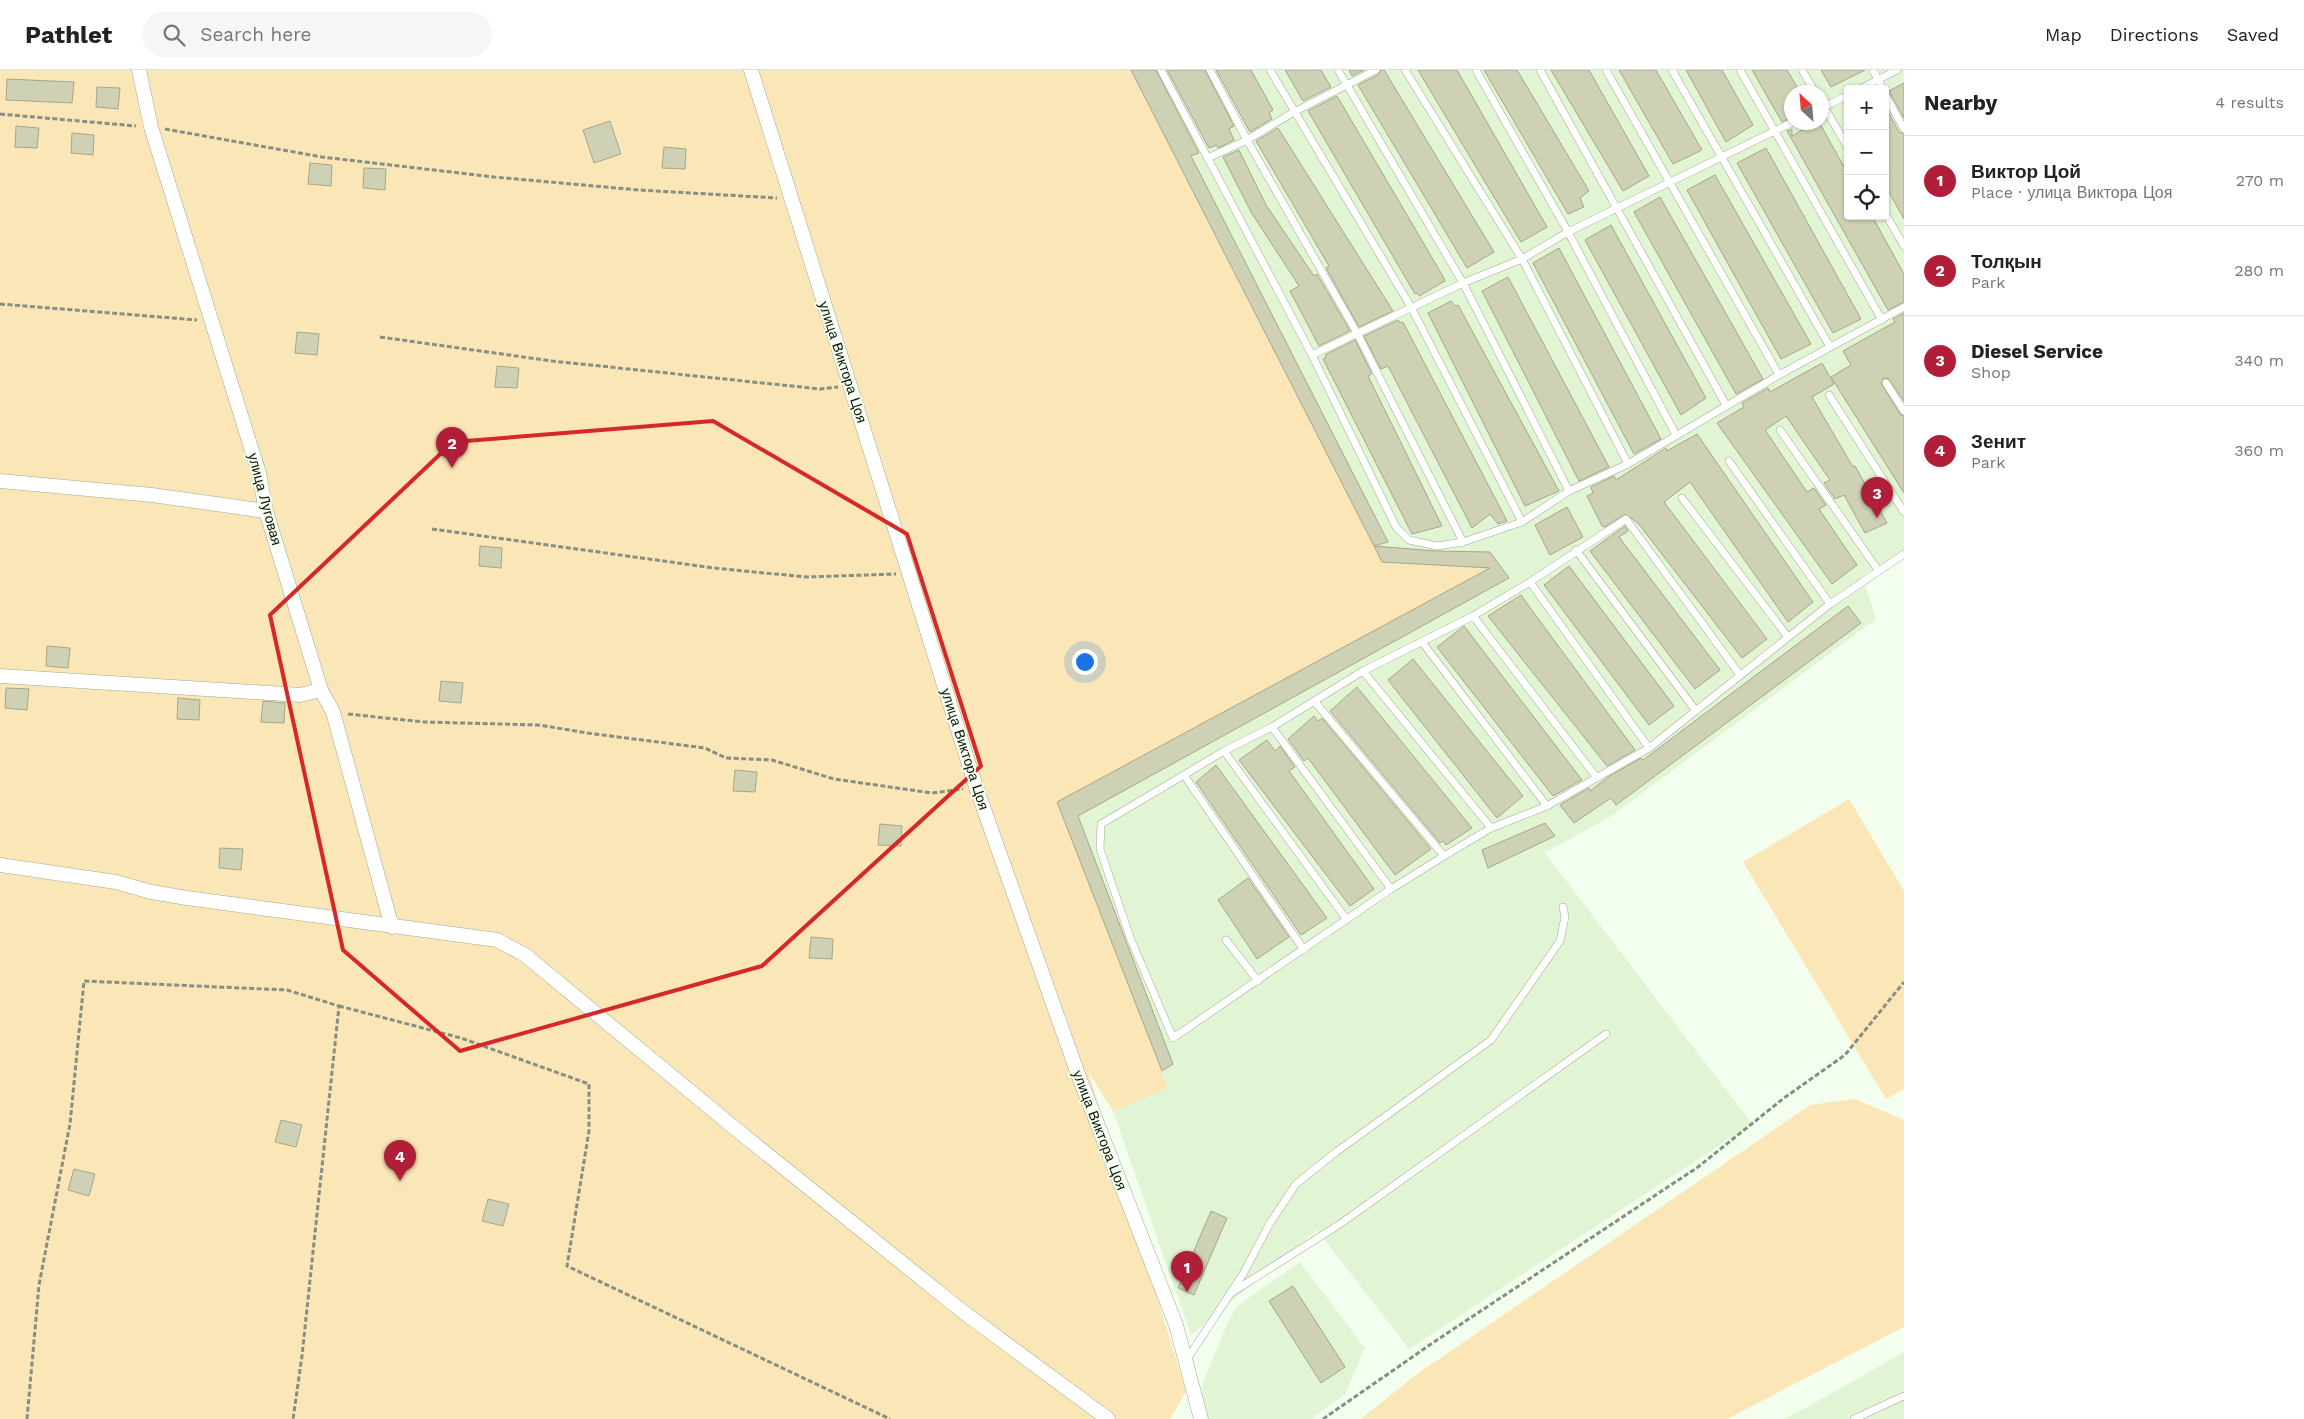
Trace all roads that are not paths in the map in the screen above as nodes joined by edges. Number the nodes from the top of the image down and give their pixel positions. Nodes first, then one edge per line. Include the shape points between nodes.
1 (139, 70) edge
2 (751, 70) edge
3 (1162, 70) edge
4 (1210, 70) edge
5 (1270, 70) edge
6 (1338, 70) edge
7 (1376, 70) edge
8 (1405, 70) edge
9 (1476, 70) edge
10 (1540, 70) edge
11 (1606, 70) edge
12 (1672, 70) edge
13 (1740, 70) edge
14 (1802, 70) edge
15 (1873, 70) edge
16 (1897, 70) edge
17 (1878, 80) junction
18 (1812, 85) edge
19 (1868, 85) edge
20 (1881, 85) edge
21 (1347, 86) junction
22 (1844, 97) edge
23 (1889, 101) edge
24 (1829, 103) edge
25 (1294, 112) junction
26 (1829, 117) edge
27 (1784, 126) edge
28 (1904, 129) edge
29 (1775, 131) junction
30 (1247, 140) junction
31 (1844, 142) edge
32 (1208, 158) junction
33 (1722, 158) junction
34 (1670, 183) junction
35 (1617, 208) junction
36 (1889, 220) edge
37 (1568, 232) junction
38 (1904, 246) edge
39 (1522, 259) junction
40 (1463, 282) junction
41 (1411, 307) junction
42 (1904, 307) edge
43 (1882, 320) junction
44 (1357, 333) junction
45 (1830, 347) junction
46 (1312, 355) junction
47 (1779, 375) junction
48 (1886, 384) dead end
49 (1829, 395) dead end
50 (1726, 405) junction
51 (1904, 411) edge
52 (1780, 430) dead end
53 (1676, 435) junction
54 (1729, 461) dead end
55 (1628, 464) junction
56 (0, 481) edge
57 (1569, 491) junction
58 (1682, 498) dead end
59 (266, 512) junction
60 (1904, 512) edge
61 (1522, 522) junction
62 (1463, 542) junction
63 (1576, 550) junction
64 (1904, 554) edge
65 (1878, 570) junction
66 (1530, 582) junction
67 (1830, 604) junction
68 (1473, 616) junction
69 (1788, 637) junction
70 (1422, 642) junction
71 (1364, 671) junction
72 (1740, 675) junction
73 (0, 676) edge
74 (321, 690) junction
75 (1315, 702) junction
76 (1696, 711) junction
77 (1272, 727) junction
78 (1649, 748) junction
79 (1224, 751) junction
80 (1184, 775) junction
81 (1597, 778) junction
82 (1547, 806) junction
83 (1491, 828) junction
84 (1444, 856) junction
85 (0, 865) edge
86 (1391, 889) junction
87 (1563, 907) dead end
88 (1347, 920) junction
89 (392, 927) junction
90 (1226, 940) dead end
91 (1304, 950) junction
92 (1258, 981) junction
93 (1606, 1034) dead end
94 (1229, 1294) junction
95 (1186, 1361) junction
96 (1904, 1396) edge
97 (1108, 1419) edge
98 (1201, 1419) edge
99 (1854, 1419) edge

1 - 59 street, улица Луговая via 150,127 260,473
2 - 95 street, улица Виктора Цоя via 976,787 1080,1077 1176,1325
3 - 32 lane
4 - 30 lane
5 - 25 lane
6 - 21 lane
7 - 21 lane
8 - 39 lane
9 - 37 lane
10 - 35 lane
11 - 34 lane
12 - 33 lane
13 - 29 lane
14 - 18 lane
15 - 17 lane
16 - 17 lane
17 - 19 lane
17 - 20 lane
21 - 25 lane
21 - 40 lane
22 - 24 lane
23 - 28 lane
25 - 30 lane
25 - 41 lane
26 - 31 lane
27 - 29 lane
29 - 33 lane
29 - 43 lane
30 - 32 lane
30 - 44 lane
32 - 46 lane
33 - 34 lane
33 - 45 lane
34 - 35 lane
34 - 47 lane
35 - 37 lane
35 - 50 lane
36 - 38 lane
37 - 39 lane
37 - 53 lane
39 - 40 lane
39 - 55 lane
40 - 41 lane
40 - 57 lane
41 - 44 lane
41 - 61 lane
42 - 43 lane
43 - 45 lane
44 - 46 lane
44 - 62 lane
45 - 47 lane
46 - 62 lane via 1396,527 1410,540 1437,546
47 - 50 lane
48 - 51 lane
49 - 60 lane
50 - 53 lane
52 - 65 lane
53 - 55 lane
54 - 67 lane
55 - 57 lane
56 - 59 street via 152,495
57 - 61 lane
58 - 69 lane
59 - 74 street, улица Луговая
61 - 62 lane
63 - 66 lane
63 - 72 lane via 1626,519
63 - 76 lane
64 - 65 lane
65 - 67 lane
66 - 68 lane
66 - 78 lane
67 - 69 lane
68 - 70 lane
68 - 81 lane
69 - 72 lane
70 - 71 lane
70 - 82 lane
71 - 75 lane
71 - 83 lane
72 - 76 lane
73 - 74 street via 300,695
74 - 89 street, улица Луговая via 333,712
75 - 77 lane
75 - 84 lane
76 - 78 lane
77 - 79 lane
77 - 86 lane
78 - 81 lane
79 - 80 lane
79 - 88 lane
80 - 91 lane
80 - 92 lane via 1101,824 1100,849 1131,940 1173,1038
81 - 82 lane
82 - 83 lane
83 - 84 lane
84 - 86 lane
85 - 89 street via 116,882 187,898
86 - 88 lane
87 - 94 lane via 1565,917 1560,941 1491,1040 1296,1184
88 - 91 lane
89 - 97 street via 497,940 525,955 962,1311
90 - 92 lane
91 - 92 lane
93 - 94 lane via 1340,1224
94 - 95 lane
95 - 98 street, улица Виктора Цоя
96 - 99 lane

